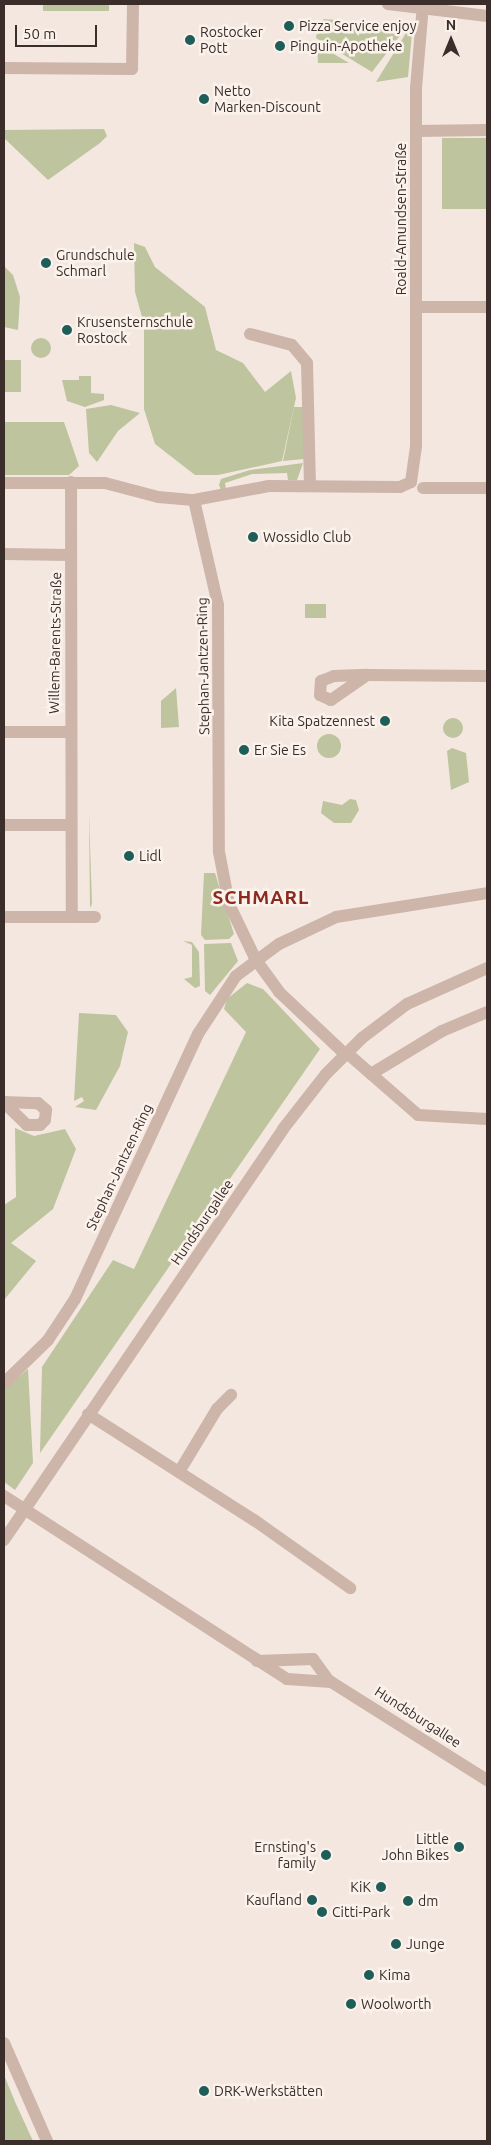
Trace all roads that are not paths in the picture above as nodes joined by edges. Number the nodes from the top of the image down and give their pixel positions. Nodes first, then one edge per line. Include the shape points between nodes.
1 (133, 4) edge
2 (388, 4) edge
3 (423, 7) edge
4 (487, 16) edge
5 (4, 68) edge
6 (487, 130) edge
7 (416, 131) junction
8 (416, 307) junction
9 (487, 307) edge
10 (250, 334) dead end
11 (71, 482) junction
12 (4, 483) edge
13 (310, 486) junction
14 (423, 488) dead end
15 (487, 488) edge
16 (194, 500) junction
17 (4, 554) edge
18 (70, 555) junction
19 (367, 675) dead end
20 (487, 676) edge
21 (4, 732) edge
22 (69, 732) junction
23 (4, 825) edge
24 (71, 825) junction
25 (487, 893) edge
26 (4, 917) edge
27 (72, 917) junction
28 (96, 917) dead end
29 (256, 960) junction
30 (487, 968) edge
31 (487, 1012) edge
32 (346, 1054) junction
33 (371, 1074) junction
34 (487, 1119) edge
35 (4, 1383) edge
36 (231, 1395) dead end
37 (88, 1414) junction
38 (179, 1472) junction
39 (4, 1496) edge
40 (24, 1510) junction
41 (4, 1540) edge
42 (350, 1588) dead end
43 (255, 1661) junction
44 (331, 1682) junction
45 (487, 1780) edge
46 (4, 2043) edge
47 (47, 2141) edge

1 - 5 street via 132,69
2 - 3 street
3 - 4 street
3 - 7 street, Roald-Amundsen-Straße
6 - 7 street, Roald-Amundsen-Straße
7 - 8 street, Roald-Amundsen-Straße
8 - 9 street, Roald-Amundsen-Straße
8 - 13 street, Roald-Amundsen-Straße via 416,471 411,482 400,487
10 - 13 street via 292,345 307,363
11 - 12 street
11 - 16 street via 117,485 158,497
11 - 18 street, Willem-Barents-Straße
13 - 16 street, Roald-Amundsen-Straße via 262,487
14 - 15 street
16 - 29 street, Stephan-Jantzen-Ring via 218,605 222,869 229,904
17 - 18 street, Willem-Barents-Straße
18 - 22 street, Willem-Barents-Straße
19 - 20 street
21 - 22 street, Willem-Barents-Straße
22 - 24 street, Willem-Barents-Straße
23 - 24 street
24 - 27 street, Willem-Barents-Straße
25 - 29 street via 336,917 303,930
26 - 27 street
27 - 28 street
29 - 32 street, Stephan-Jantzen-Ring via 294,1008
29 - 35 street, Stephan-Jantzen-Ring via 226,987 204,1024 60,1324
30 - 32 street, Hundsburgallee via 407,1004
31 - 33 street via 442,1031
32 - 33 street
32 - 37 street, Hundsburgallee via 283,1130
33 - 34 street via 418,1115
36 - 38 street via 217,1408
37 - 38 street
37 - 40 street, Hundsburgallee
38 - 42 street
39 - 40 street
40 - 41 street, Hundsburgallee
40 - 43 street
43 - 44 street via 291,1681
43 - 44 street, Hundsburgallee via 308,1657
44 - 45 street, Hundsburgallee
46 - 47 street

